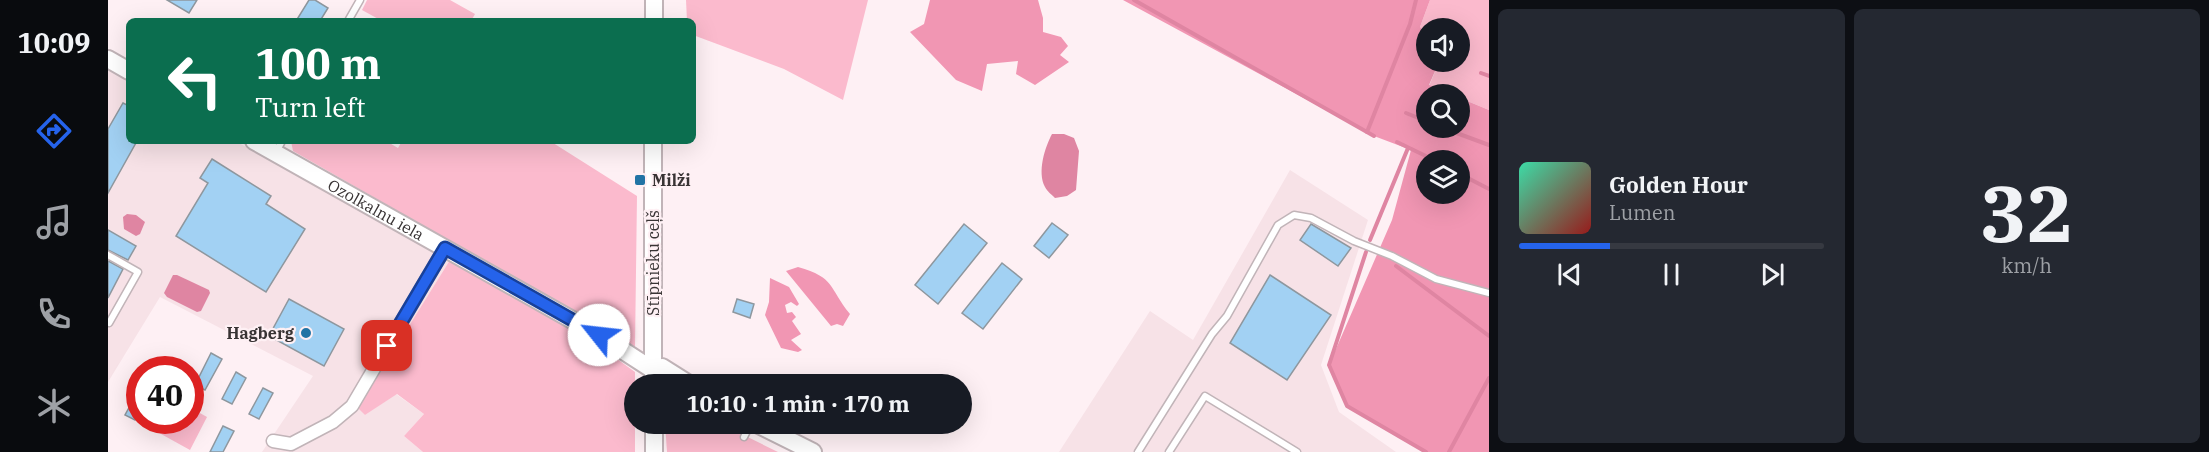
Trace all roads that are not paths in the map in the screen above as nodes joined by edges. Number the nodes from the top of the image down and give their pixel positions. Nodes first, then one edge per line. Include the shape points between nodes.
1 (360, 0) edge
2 (654, 0) edge
3 (350, 18) edge
4 (654, 18) edge
5 (108, 59) edge
6 (126, 69) edge
7 (653, 144) edge
8 (279, 147) edge
9 (445, 248) junction
10 (108, 255) edge
11 (1489, 293) edge
12 (109, 323) edge
13 (650, 374) edge
14 (656, 374) edge
15 (658, 374) edge
16 (673, 374) edge
17 (654, 434) edge
18 (746, 434) edge
19 (776, 434) edge
20 (744, 437) dead end
21 (273, 441) dead end
22 (654, 452) edge
23 (813, 452) edge
24 (1138, 452) edge
25 (1169, 452) edge
26 (1297, 452) edge

1 - 3 lane
2 - 4 street
5 - 6 street
7 - 14 street, Stīpnieku ceļš
8 - 9 street, Ozolkalnu iela
9 - 13 street, Ozolkalnu iela via 599,335
9 - 21 street via 352,406 333,423 291,444
10 - 12 lane via 138,272
11 - 24 lane via 1436,279 1311,218 1294,215 1278,225 1227,316
15 - 16 street, Ozolkalnu iela via 662,367
17 - 22 street
18 - 20 lane
19 - 23 street
25 - 26 lane via 1205,396

